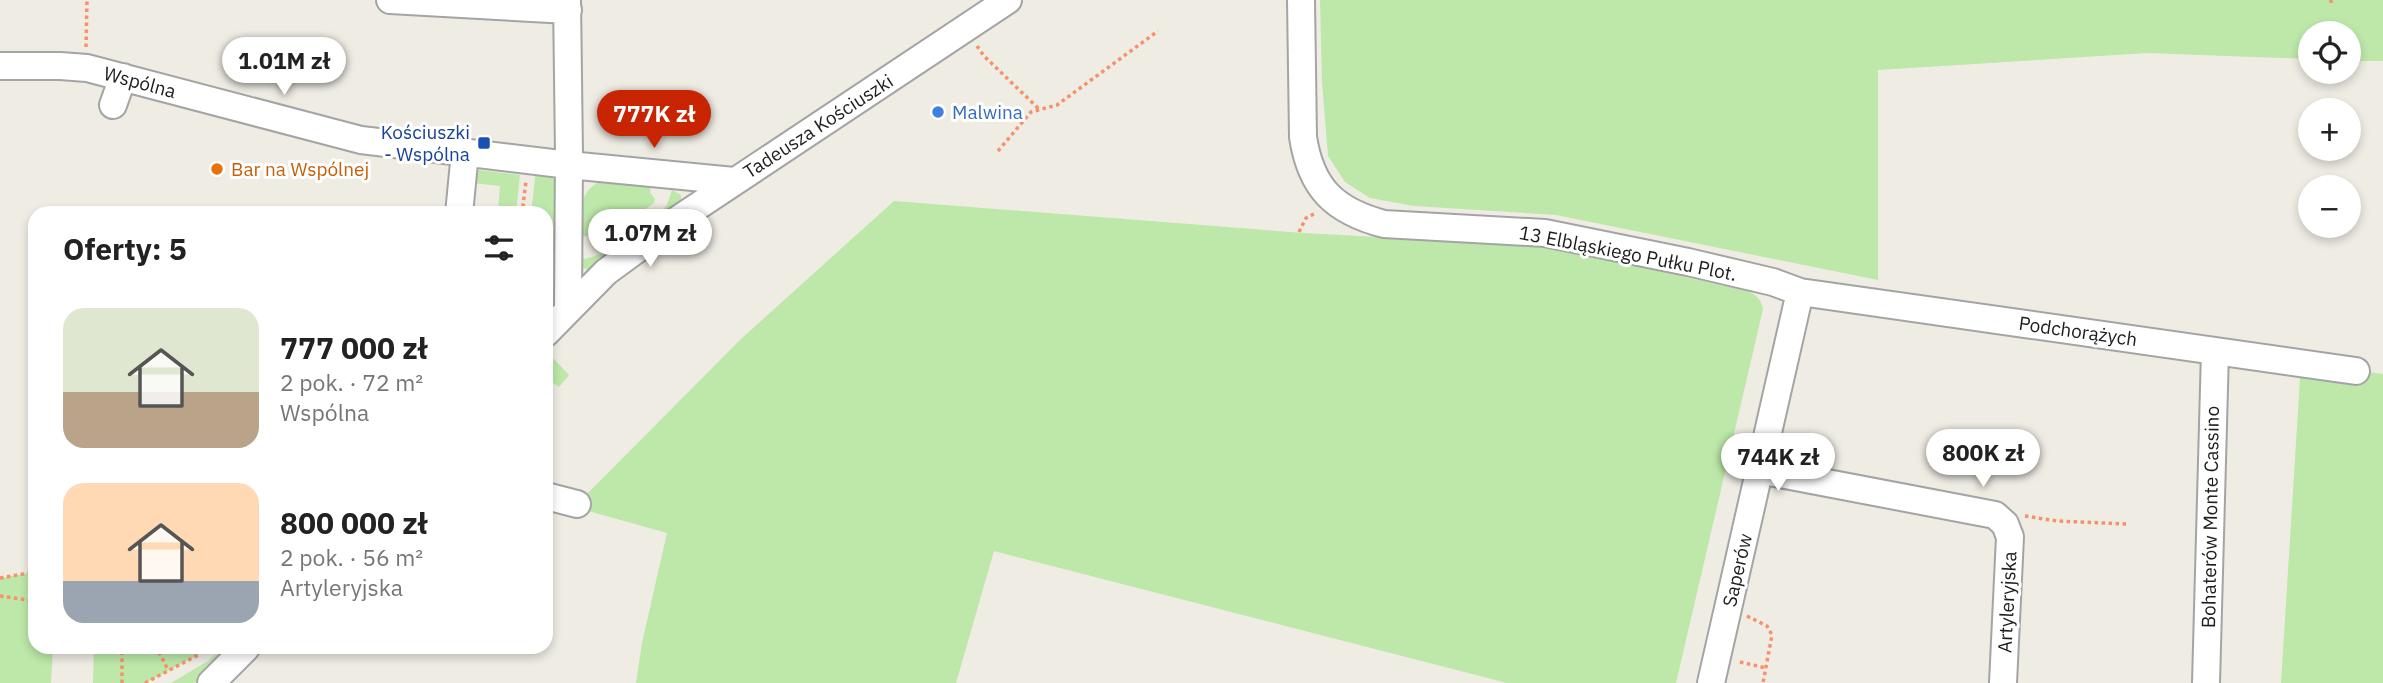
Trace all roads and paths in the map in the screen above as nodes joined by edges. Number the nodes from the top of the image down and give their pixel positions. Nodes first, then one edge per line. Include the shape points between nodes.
1 (87, 0) edge
2 (390, 0) edge
3 (1008, 0) edge
4 (1301, 0) edge
5 (567, 5) edge
6 (1158, 31) dead end
7 (971, 38) dead end
8 (86, 49) dead end
9 (0, 66) edge
10 (123, 77) junction
11 (114, 105) dead end
12 (1039, 109) junction
13 (998, 151) dead end
14 (465, 152) junction
15 (569, 165) junction
16 (734, 181) junction
17 (460, 206) edge
18 (1800, 292) junction
19 (568, 309) junction
20 (553, 325) edge
21 (2215, 351) junction
22 (2356, 371) dead end
23 (1759, 470) junction
24 (553, 498) edge
25 (577, 504) dead end
26 (2001, 519) junction
27 (2127, 524) dead end
28 (28, 573) edge
29 (0, 578) edge
30 (0, 596) edge
31 (28, 600) edge
32 (1728, 610) junction
33 (122, 654) edge
34 (160, 654) edge
35 (198, 654) edge
36 (240, 654) edge
37 (1717, 656) junction
38 (1766, 668) junction
39 (168, 669) junction
40 (122, 683) edge
41 (145, 683) edge
42 (211, 683) edge
43 (1711, 683) edge
44 (1763, 683) edge
45 (2003, 683) edge
46 (2206, 683) edge

1 - 8 path
2 - 5 street
3 - 16 street, Tadeusza Kościuszki
4 - 18 street, 13 Elbląskiego Pułku Plot. via 1306,156 1320,187 1344,209 1384,224 1545,233 1773,282
5 - 15 street
6 - 12 path via 1057,105
7 - 12 path
9 - 10 street, Wspólna via 74,66
10 - 11 street
10 - 14 street, Wspólna via 361,140
12 - 13 path via 1031,112
14 - 15 street, Wspólna
14 - 17 street
15 - 16 street, Wspólna
15 - 19 street
16 - 19 street, Tadeusza Kościuszki via 606,272
18 - 21 street, Podchorążych
18 - 23 street, Saperów
19 - 20 street, Tadeusza Kościuszki
21 - 22 street, Podchorążych
21 - 46 street, Bohaterów Monte Cassino
23 - 26 street
23 - 32 street, Saperów
24 - 25 street
26 - 27 path via 2024,516
26 - 45 street, Artyleryjska via 2010,537
28 - 29 path
30 - 31 path
32 - 37 street, Saperów
32 - 38 path via 1759,621 1771,631
33 - 40 path
34 - 39 path
35 - 39 path
36 - 42 street
37 - 38 path
37 - 43 street, Saperów
38 - 44 path
39 - 41 path

